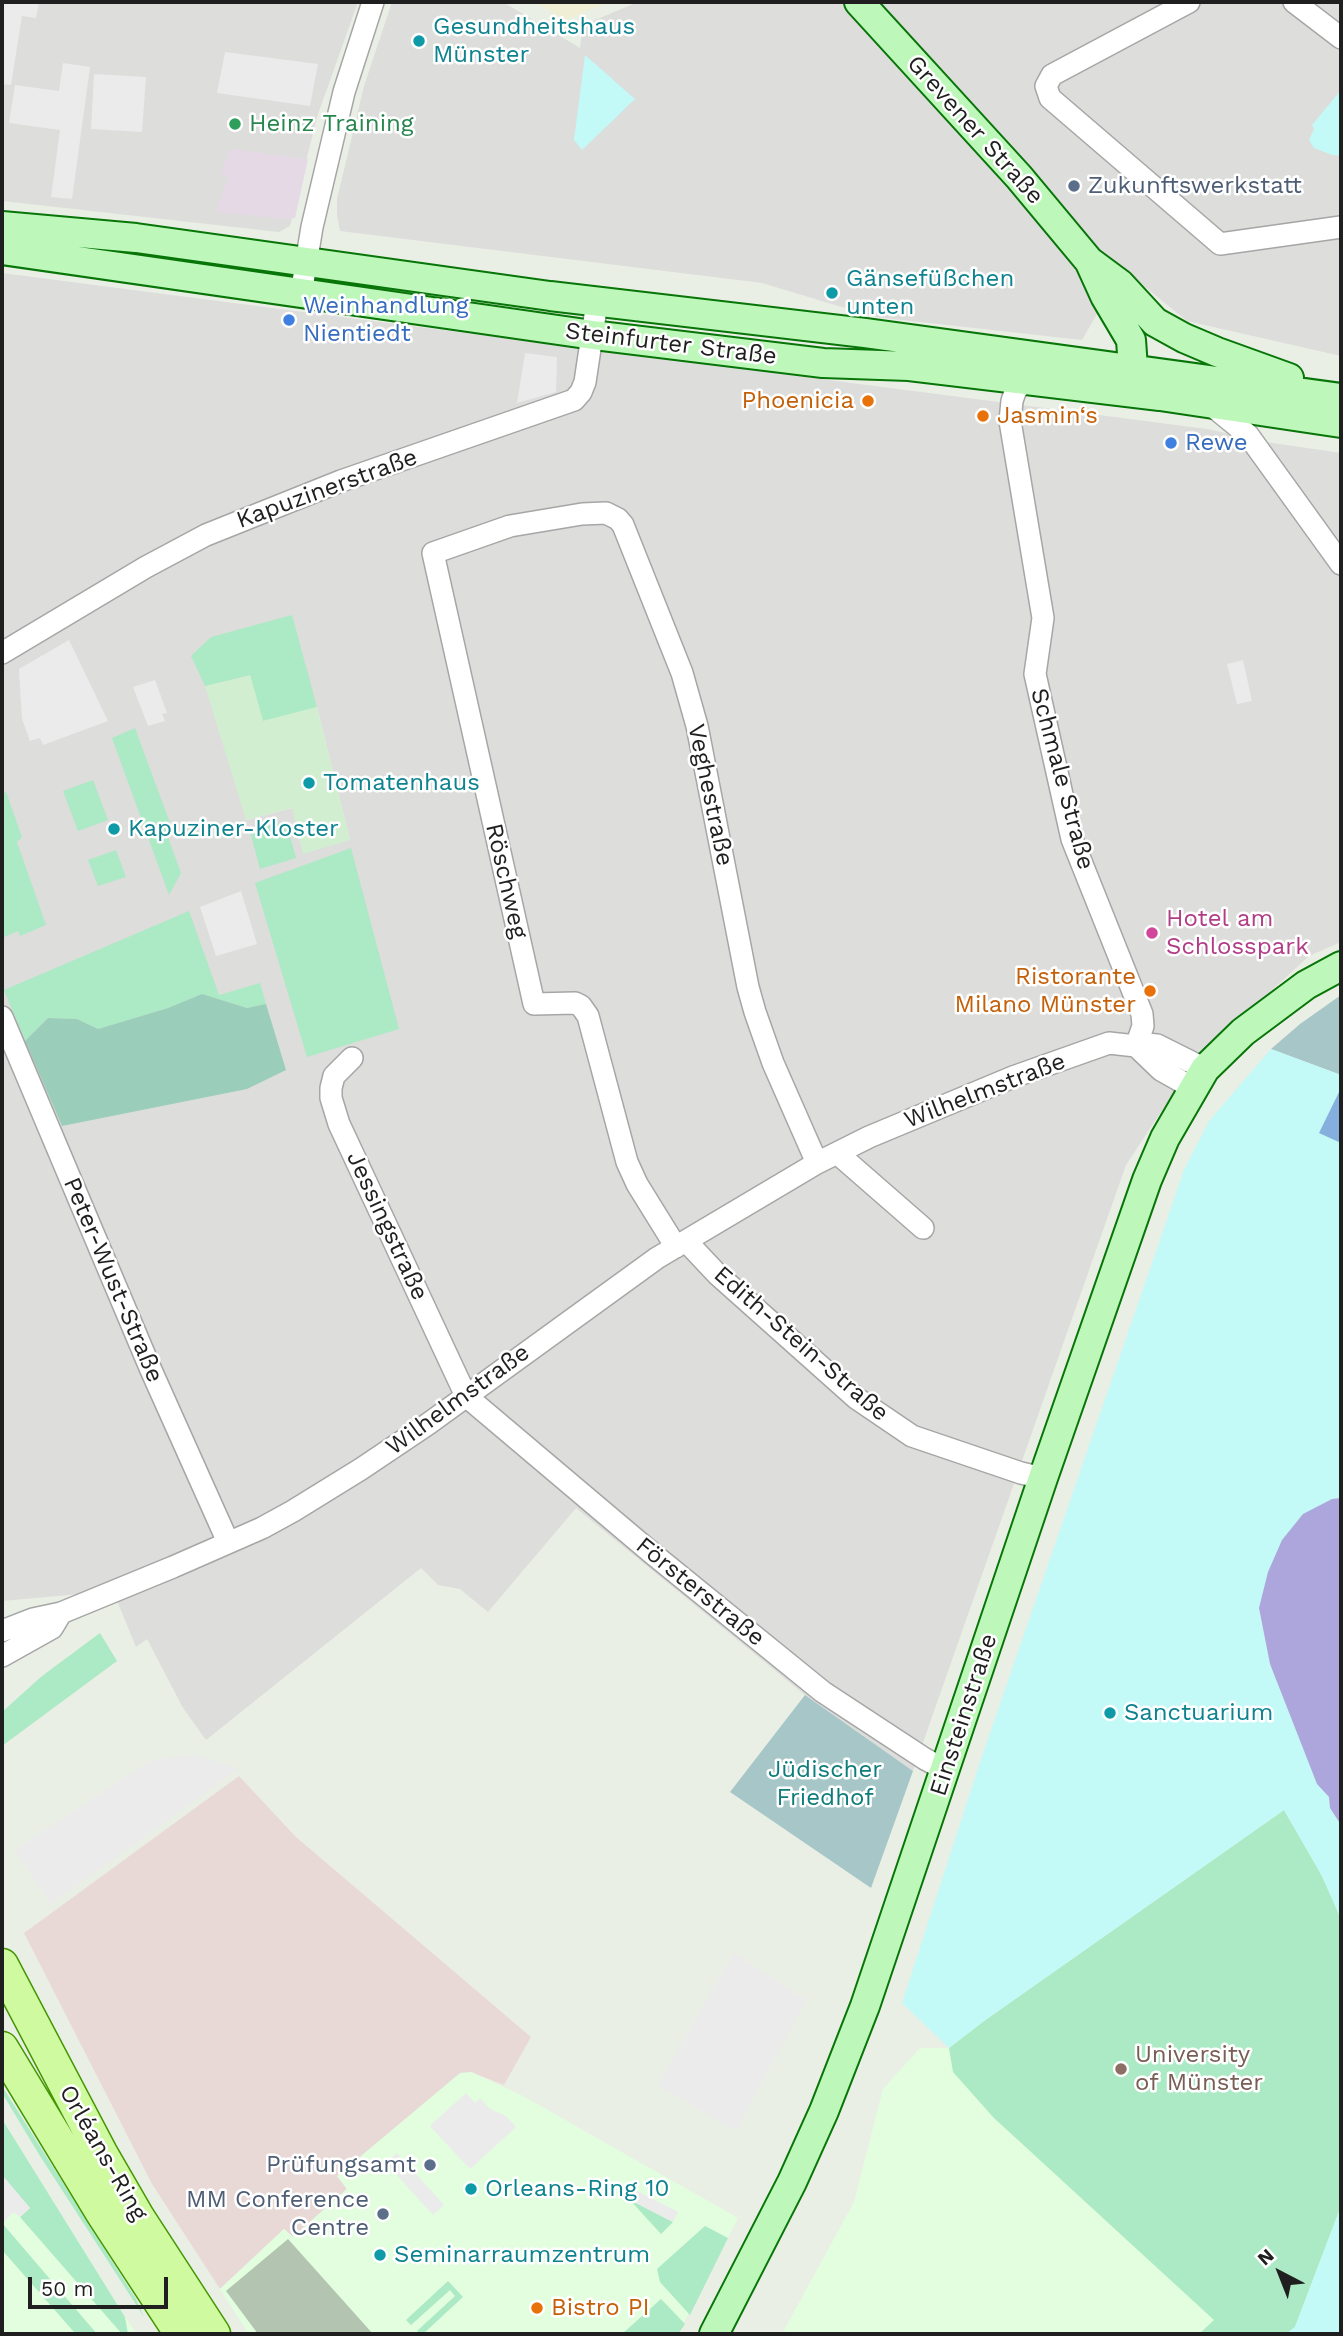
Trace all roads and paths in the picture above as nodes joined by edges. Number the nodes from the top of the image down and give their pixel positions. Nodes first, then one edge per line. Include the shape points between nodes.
1 (373, 2) edge
2 (859, 2) edge
3 (1189, 2) edge
4 (1294, 2) edge
5 (1341, 38) edge
6 (2, 226) edge
7 (1341, 227) edge
8 (2, 250) edge
9 (1089, 261) junction
10 (306, 262) junction
11 (301, 294) junction
12 (597, 302) junction
13 (593, 335) junction
14 (1133, 368) junction
15 (1022, 381) junction
16 (1160, 396) junction
17 (1341, 396) edge
18 (1210, 404) junction
19 (1341, 424) edge
20 (528, 524) joint
21 (1341, 564) edge
22 (2, 653) edge
23 (1341, 966) edge
24 (2, 1017) edge
25 (1136, 1046) junction
26 (352, 1058) dead end
27 (1199, 1078) junction
28 (837, 1153) junction
29 (817, 1163) junction
30 (923, 1228) dead end
31 (681, 1244) junction
32 (466, 1396) junction
33 (1043, 1478) junction
34 (228, 1542) junction
35 (61, 1614) junction
36 (2, 1631) edge
37 (2, 1656) edge
38 (946, 1770) junction
39 (2, 1965) edge
40 (2, 2048) edge
41 (193, 2332) edge
42 (714, 2334) edge

1 - 10 street via 344,92
2 - 9 main road, Grevener Straße
3 - 7 street via 1052,75 1046,86 1050,98 1220,244
4 - 5 street
6 - 10 main road, Steinfurter Straße via 136,238
8 - 11 main road, Steinfurter Straße
9 - 14 main road, Grevener Straße via 1131,340
9 - 17 main road, Grevener Straße via 1120,284 1155,322 1184,338
10 - 11 street
10 - 12 main road, Steinfurter Straße
11 - 13 main road, Steinfurter Straße
12 - 13 street, Kapuzinerstraße
12 - 14 main road, Steinfurter Straße
13 - 15 main road, Steinfurter Straße
13 - 22 street, Kapuzinerstraße via 585,382 574,400 341,481 206,535
14 - 16 main road
14 - 17 main road, Steinfurter Straße
15 - 16 main road, Steinfurter Straße
15 - 25 street, Schmale Straße via 1012,401 1010,421 1043,618 1035,674 1072,839 1142,1014
16 - 18 main road, Steinfurter Straße
18 - 19 main road, Steinfurter Straße
18 - 21 street via 1248,435
20 - 29 street, Veghestraße via 606,513 624,526 682,673 697,726 755,1012
20 - 31 street, Röschweg via 510,526 433,554 534,1004 575,1003 589,1016 627,1162 637,1184
23 - 27 main road via 1306,985 1243,1032
24 - 34 street, Peter-Wust-Straße
25 - 27 street, Wilhelmstraße via 1157,1045
25 - 28 street, Wilhelmstraße via 1110,1044 950,1102
26 - 32 street, Jessingstraße via 334,1076 331,1088 339,1124
27 - 33 main road, Einsteinstraße via 1147,1180
28 - 29 street, Wilhelmstraße
28 - 30 street
29 - 31 street, Wilhelmstraße
31 - 32 street, Wilhelmstraße via 632,1274
31 - 33 street, Edith-Stein-Straße via 856,1398 912,1436
32 - 34 street, Wilhelmstraße via 326,1491
32 - 38 street, Försterstraße via 823,1692
33 - 38 main road, Einsteinstraße
34 - 35 street, Wilhelmstraße
35 - 36 street, Wilhelmstraße
35 - 37 street, Wilhelmstraße via 52,1628
38 - 42 main road, Einsteinstraße via 824,2111
39 - 41 main road, Orléans-Ring via 151,2237
40 - 41 main road, Orléans-Ring via 102,2213

